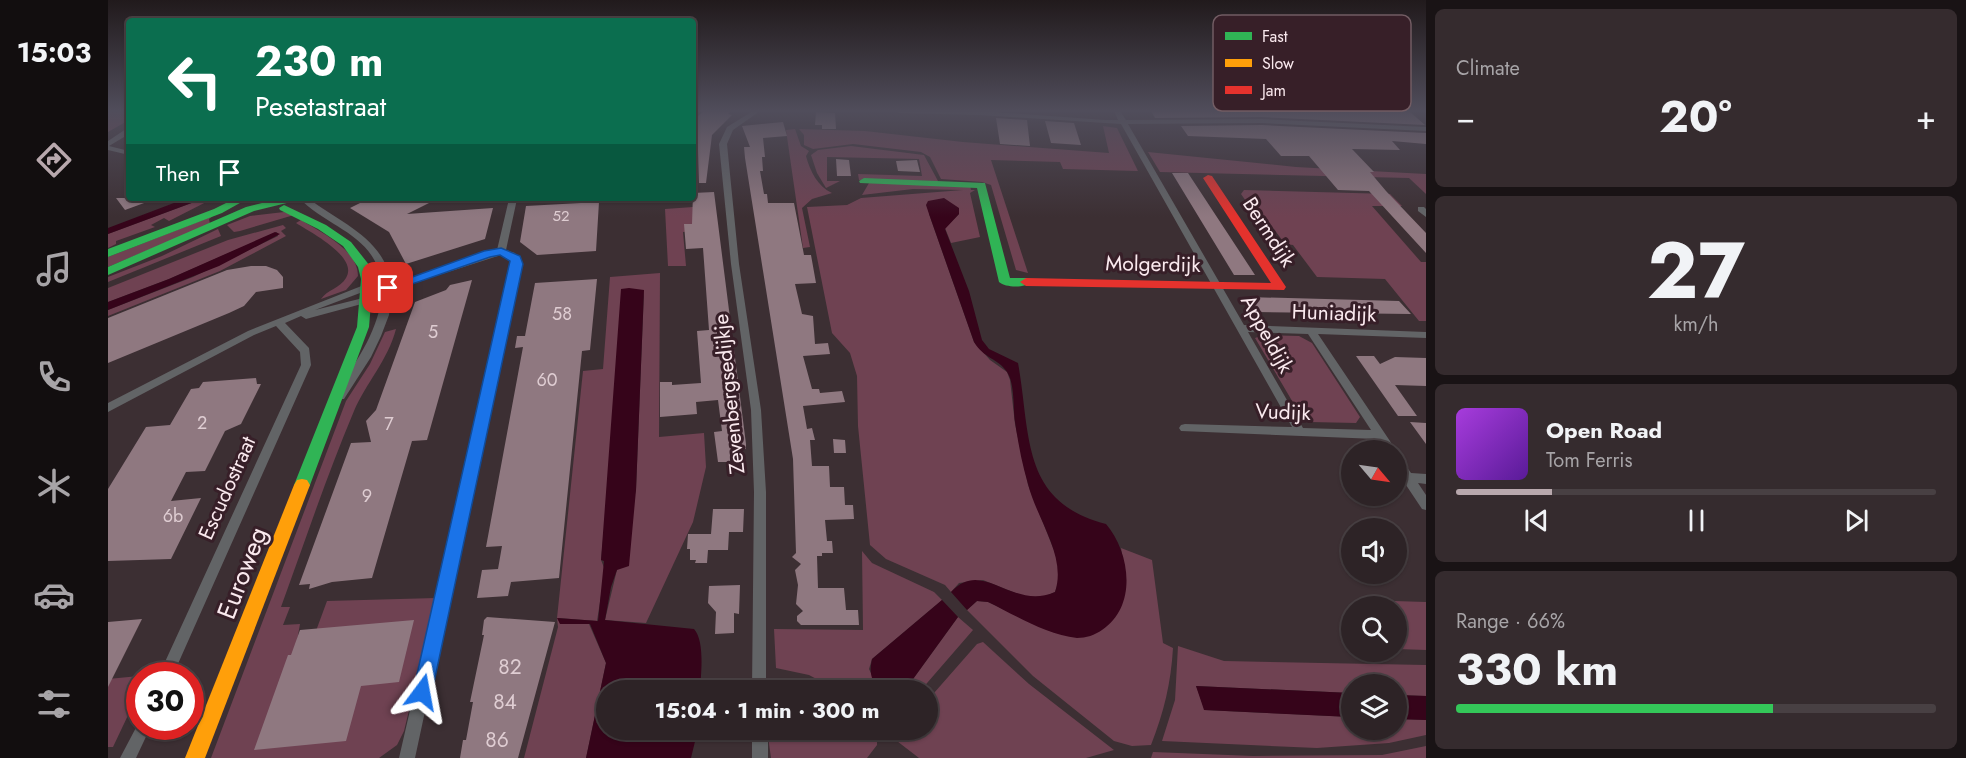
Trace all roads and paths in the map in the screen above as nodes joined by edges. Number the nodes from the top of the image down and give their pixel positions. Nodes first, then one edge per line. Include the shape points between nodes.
1 (109, 146) edge
2 (723, 146) edge
3 (1137, 146) edge
4 (126, 152) edge
5 (1208, 178) dead end
6 (864, 181) dead end
7 (286, 201) edge
8 (297, 201) edge
9 (308, 201) edge
10 (513, 201) edge
11 (242, 202) edge
12 (284, 208) junction
13 (501, 252) junction
14 (108, 254) edge
15 (108, 272) edge
16 (1218, 287) junction
17 (388, 288) junction
18 (366, 294) junction
19 (279, 323) junction
20 (1241, 328) junction
21 (1310, 330) junction
22 (1426, 334) edge
23 (333, 406) junction
24 (108, 408) edge
25 (1185, 428) dead end
26 (1300, 432) junction
27 (1380, 435) junction
28 (1383, 440) edge
29 (1408, 478) joint
30 (1426, 478) edge
31 (1426, 505) edge
32 (172, 662) edge
33 (759, 680) edge
34 (136, 740) edge
35 (760, 740) edge
36 (128, 758) edge
37 (195, 758) edge
38 (407, 758) edge
39 (760, 758) edge

1 - 4 street
2 - 33 street, Zevenbergsedijkje via 756,410 760,492
3 - 16 street, Molgerdijk
5 - 16 street, Bermdijk via 1280,287
6 - 16 street, Molgerdijk via 981,185 1005,282
7 - 11 street
8 - 12 street
9 - 17 street, Euroweg via 357,234 375,252 386,273
10 - 13 street
11 - 12 street
11 - 14 street
11 - 15 street via 186,238
12 - 18 street, Euroweg via 353,250 363,264
13 - 17 street
13 - 38 street via 512,255 517,264
16 - 20 street, Appeldijk
17 - 18 street
17 - 23 street, Euroweg via 382,324 367,357
18 - 19 street
18 - 23 street, Euroweg via 363,327
19 - 24 street via 251,333
19 - 32 street, Escudostraat via 304,351 306,365
20 - 21 street, Huniadijk
20 - 26 street, Appeldijk
21 - 22 street, Huniadijk
21 - 27 street
23 - 37 street, Euroweg
25 - 26 street, Vudijk
26 - 27 street, Vudijk
27 - 28 street
29 - 30 street
29 - 31 street
34 - 36 street
35 - 39 street

